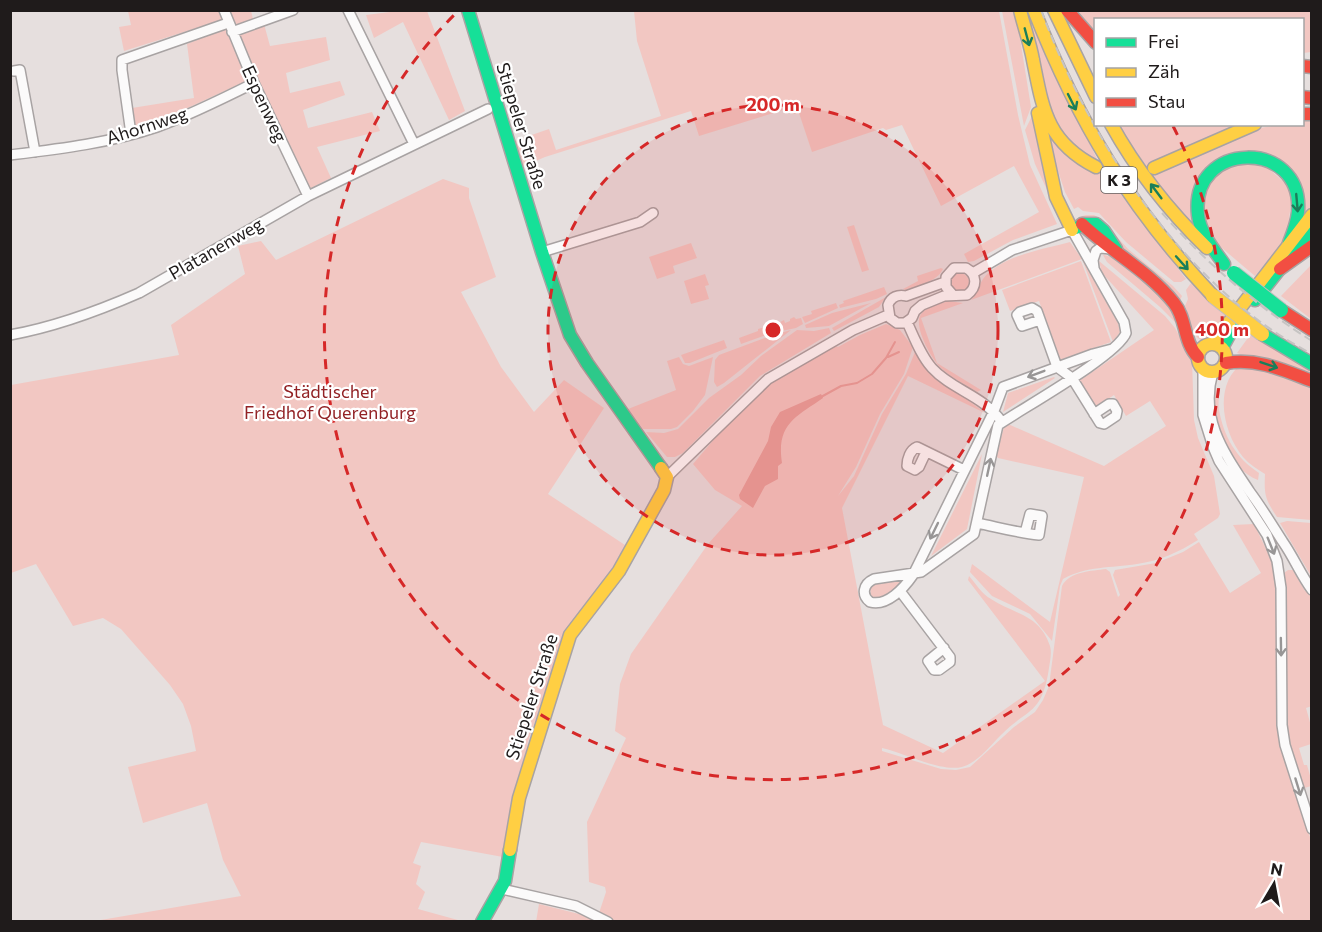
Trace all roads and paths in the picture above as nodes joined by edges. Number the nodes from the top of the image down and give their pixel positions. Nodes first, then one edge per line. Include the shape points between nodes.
1 (224, 10) edge
2 (293, 10) edge
3 (348, 10) edge
4 (468, 10) edge
5 (1020, 10) edge
6 (1034, 10) edge
7 (1054, 10) edge
8 (1067, 10) edge
9 (230, 27) junction
10 (1094, 42) edge
11 (14, 71) dead end
12 (254, 83) junction
13 (1039, 88) junction
14 (1094, 95) edge
15 (488, 109) dead end
16 (1111, 126) edge
17 (1250, 126) edge
18 (131, 134) junction
19 (414, 144) junction
20 (35, 152) junction
21 (10, 155) edge
22 (1096, 167) dead end
23 (1154, 168) dead end
24 (308, 196) junction
25 (653, 213) dead end
26 (1311, 215) edge
27 (1077, 227) junction
28 (1311, 228) edge
29 (1289, 243) junction
30 (1311, 246) edge
31 (542, 252) junction
32 (1116, 252) junction
33 (1229, 269) junction
34 (1280, 269) junction
35 (1095, 270) junction
36 (973, 273) junction
37 (945, 282) junction
38 (953, 295) junction
39 (906, 296) junction
40 (915, 310) junction
41 (888, 315) junction
42 (1040, 320) dead end
43 (907, 322) junction
44 (1311, 330) edge
45 (10, 335) edge
46 (1112, 349) junction
47 (1209, 356) junction
48 (1311, 364) edge
49 (1057, 366) junction
50 (1072, 378) junction
51 (1311, 381) edge
52 (994, 411) junction
53 (1094, 414) dead end
54 (1002, 422) junction
55 (926, 452) dead end
56 (964, 470) junction
57 (667, 477) junction
58 (1251, 502) junction
59 (977, 523) junction
60 (1025, 533) dead end
61 (1297, 569) junction
62 (1279, 574) junction
63 (913, 575) junction
64 (1310, 589) edge
65 (900, 591) junction
66 (944, 648) dead end
67 (1311, 829) edge
68 (502, 889) junction
69 (482, 921) edge
70 (608, 921) edge

1 - 9 street, Espenweg
2 - 9 street
3 - 19 street
4 - 31 main road, Stiepeler Straße
5 -> 13 main road
6 -> 48 main road, K 3, bridge via 1060,77 1092,139 1155,231 1214,296 1262,334
7 - 14 main road
8 - 10 main road
9 - 12 street, Espenweg
9 - 18 street via 122,60
11 - 20 street via 20,70
12 - 18 street, Ahornweg via 192,113
12 - 24 street, Espenweg
13 - 22 main road via 1047,121 1060,142
13 - 27 main road via 1038,117 1056,197
15 - 19 street, Platanenweg
33 -> 16 main road, K 3 via 1157,193
17 - 23 main road
18 - 20 street, Ahornweg
19 - 24 street, Platanenweg
20 - 21 street, Ahornweg
24 - 45 street, Platanenweg via 139,292 63,322
25 - 31 street via 640,222
26 - 29 main road
27 - 32 main road via 1093,222 1099,225
27 - 35 street
27 - 36 street via 1012,250
28 - 34 main road
33 -> 29 main road via 1202,229 1197,207 1210,173 1230,159 1262,157 1280,167 1290,179 1298,208
29 - 47 main road
30 - 34 main road
31 - 57 main road, Stiepeler Straße via 578,349
32 - 35 street via 1100,248 1096,251
32 - 47 main road via 1172,300 1193,341
33 - 44 main road, K 3, bridge
34 - 47 main road
35 - 46 street via 1126,328 1122,342
36 - 37 street via 966,267 956,267
36 - 38 street via 975,283 971,292 963,297
37 - 38 street
37 - 39 street
38 - 40 street
39 - 40 street
39 - 41 street via 890,301
40 - 43 street
41 - 43 street via 897,323
41 - 57 street via 853,330 768,379
42 - 49 street
43 - 52 street via 930,366
46 - 49 street
46 - 50 street
47 -> 51 main road via 1222,368 1226,363 1256,360
47 - 58 street via 1201,406 1205,423 1219,461
49 - 50 street
49 -> 52 street via 1003,387
50 - 53 street
50 - 54 street
52 - 54 street
52 - 56 street
59 -> 54 street via 997,429
55 - 56 street
56 -> 63 street
57 - 68 main road, Stiepeler Straße via 664,490 619,571 570,635 519,798
58 - 61 street via 1285,545
58 -> 62 street
59 - 60 street
59 - 63 street via 972,536 931,567
61 - 62 street via 1286,566
61 - 64 street
62 -> 67 street via 1282,725
63 - 65 street
63 - 65 street via 874,579 866,584 864,594 868,601 879,604
65 - 66 street
68 - 69 main road
68 - 70 street via 576,906

